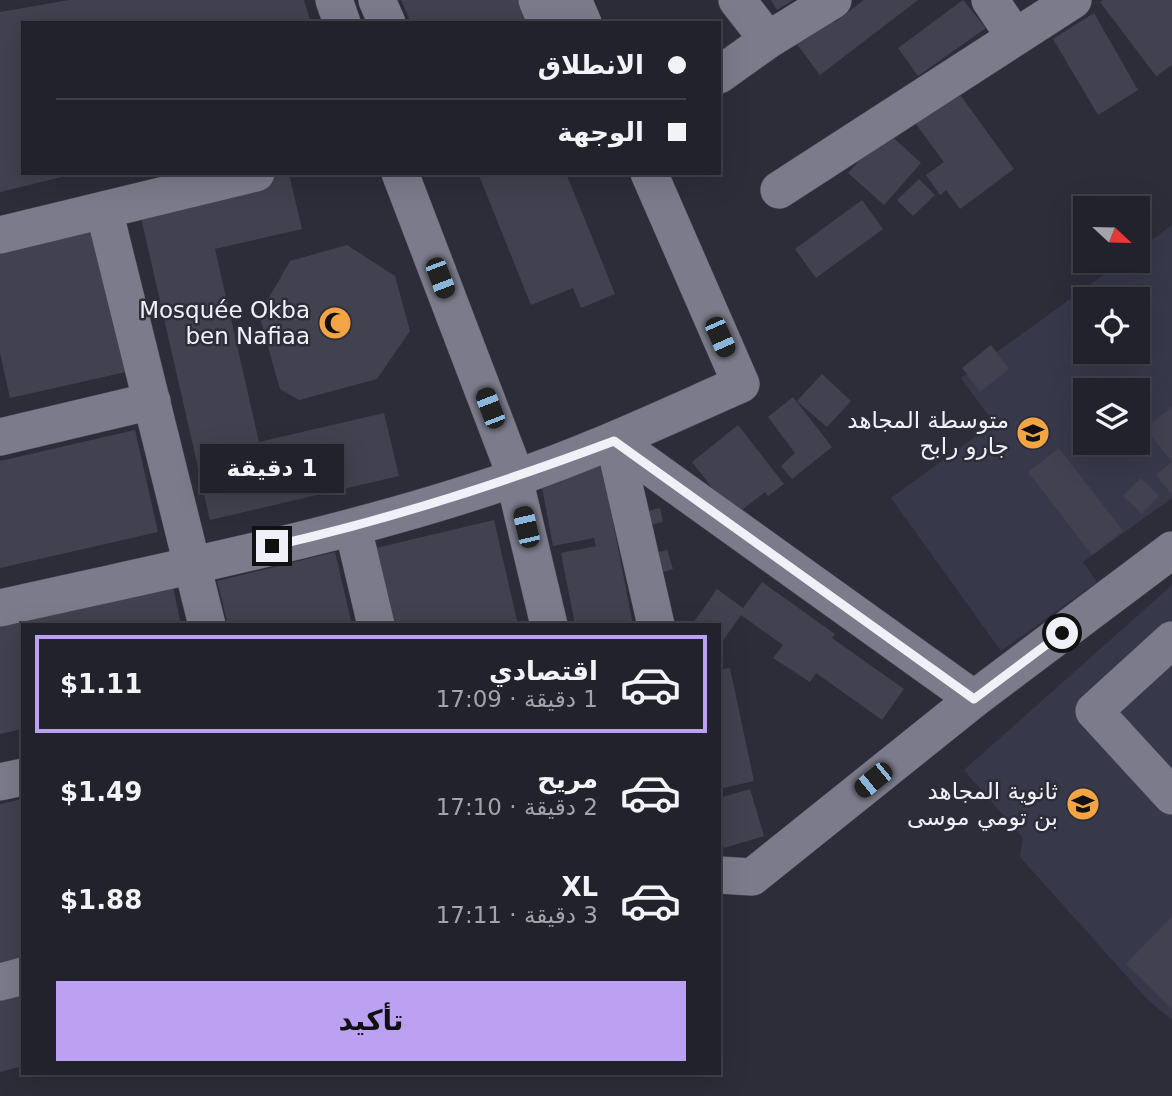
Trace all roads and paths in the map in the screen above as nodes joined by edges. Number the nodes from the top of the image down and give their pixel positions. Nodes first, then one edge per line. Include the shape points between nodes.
1 (334, 0) edge
2 (377, 0) edge
3 (737, 0) edge
4 (833, 0) edge
5 (990, 0) edge
6 (1073, 0) edge
7 (552, 6) edge
8 (341, 21) edge
9 (386, 21) edge
10 (579, 21) edge
11 (1015, 37) junction
12 (768, 40) junction
13 (721, 74) edge
14 (248, 175) edge
15 (401, 175) edge
16 (650, 175) edge
17 (779, 190) dead end
18 (104, 210) junction
19 (0, 235) edge
20 (152, 401) junction
21 (0, 438) edge
22 (614, 441) junction
23 (515, 479) junction
24 (353, 528) junction
25 (1172, 550) edge
26 (192, 564) junction
27 (0, 608) edge
28 (207, 623) edge
29 (376, 623) edge
30 (549, 623) edge
31 (656, 623) edge
32 (1172, 640) edge
33 (974, 699) junction
34 (21, 777) edge
35 (0, 782) edge
36 (1172, 796) edge
37 (721, 874) edge
38 (21, 977) edge
39 (0, 982) edge

1 - 8 street
2 - 9 street
3 - 12 street
4 - 12 street
5 - 11 street
6 - 11 street
7 - 10 street
11 - 17 street
12 - 13 street
14 - 18 street
15 - 23 street
16 - 22 street via 741,384
18 - 19 street
18 - 20 street
20 - 21 street
20 - 26 street
22 - 23 street
22 - 31 street
22 - 33 street
23 - 24 street
23 - 30 street
24 - 26 street
24 - 29 street
25 - 33 street
26 - 27 street
26 - 28 street
32 - 36 street via 1094,711
33 - 37 street via 752,877
34 - 35 street
38 - 39 street

